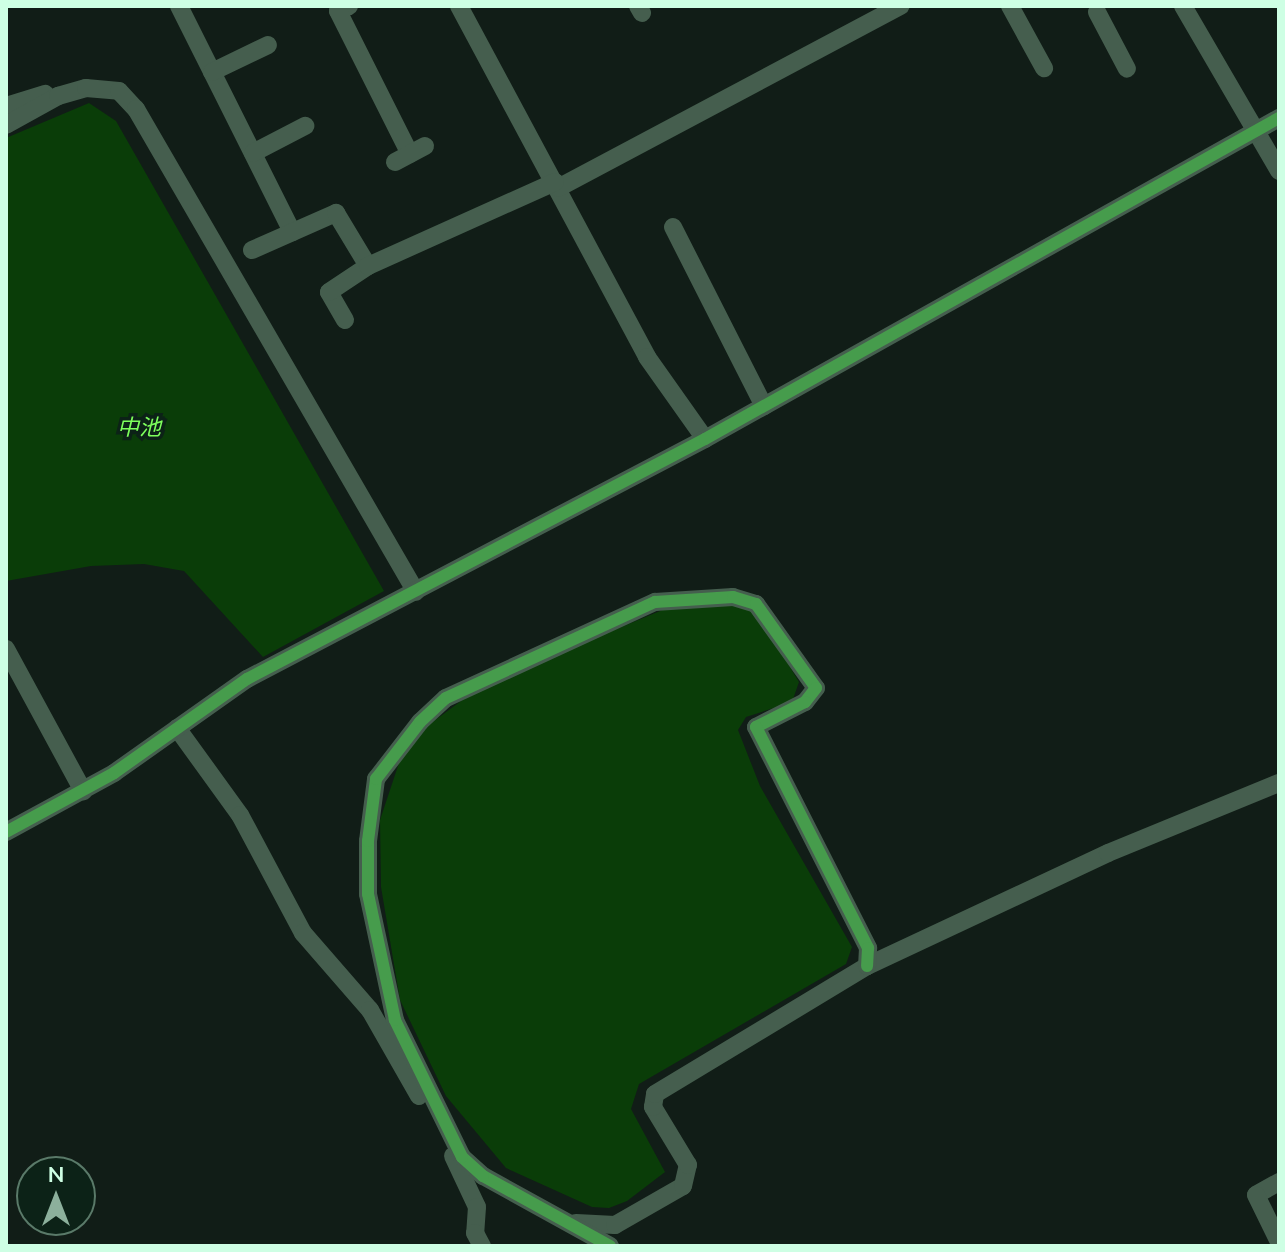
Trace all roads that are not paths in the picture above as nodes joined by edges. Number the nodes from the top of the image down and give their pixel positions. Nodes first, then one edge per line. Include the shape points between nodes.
1 (179, 6) edge
2 (349, 6) edge
3 (459, 6) edge
4 (901, 6) edge
5 (1010, 6) edge
6 (1183, 6) edge
7 (1098, 11) edge
8 (268, 45) dead end
9 (1044, 68) dead end
10 (1127, 69) dead end
11 (212, 72) junction
12 (58, 96) junction
13 (7, 104) edge
14 (1279, 118) edge
15 (6, 125) edge
16 (305, 126) dead end
17 (1253, 131) junction
18 (253, 153) junction
19 (410, 154) dead end
20 (1279, 171) edge
21 (557, 185) junction
22 (673, 227) dead end
23 (292, 232) junction
24 (252, 250) dead end
25 (368, 266) junction
26 (345, 320) dead end
27 (764, 406) junction
28 (705, 439) junction
29 (416, 592) junction
30 (7, 651) edge
31 (43, 721) junction
32 (177, 728) junction
33 (26, 730) dead end
34 (1279, 783) edge
35 (83, 791) junction
36 (6, 832) edge
37 (867, 966) junction
38 (1279, 1182) edge
39 (573, 1223) junction
40 (1279, 1242) edge
41 (475, 1244) edge
42 (610, 1246) edge

1 - 11 street
2 - 19 street via 338,11
3 - 21 street
4 - 21 street
5 - 9 street
6 - 17 street
7 - 10 street
8 - 11 street
11 - 18 street
12 - 13 street
12 - 15 street
12 - 29 street via 105,87 119,91 136,109
14 - 17 street
16 - 18 street
17 - 20 street
17 - 27 street
18 - 23 street
21 - 25 street
21 - 28 street via 647,357
22 - 27 street
23 - 24 street
23 - 25 street via 336,213
25 - 26 street via 329,292
27 - 28 street
28 - 29 street
29 - 32 street via 247,679
30 - 31 street
31 - 33 street
31 - 35 street
32 - 35 street
32 - 41 street via 240,815 303,933 370,1010 469,1185 477,1207
34 - 37 street via 1108,853
35 - 36 street
37 - 39 street via 655,1094 653,1107 688,1165 683,1186 615,1225
37 - 39 street via 868,948 756,727 805,702 816,688 756,604 733,597 655,602 446,698 376,779 368,894 385,986 395,1020 462,1157 483,1176
38 - 40 street via 1256,1195
39 - 42 street

